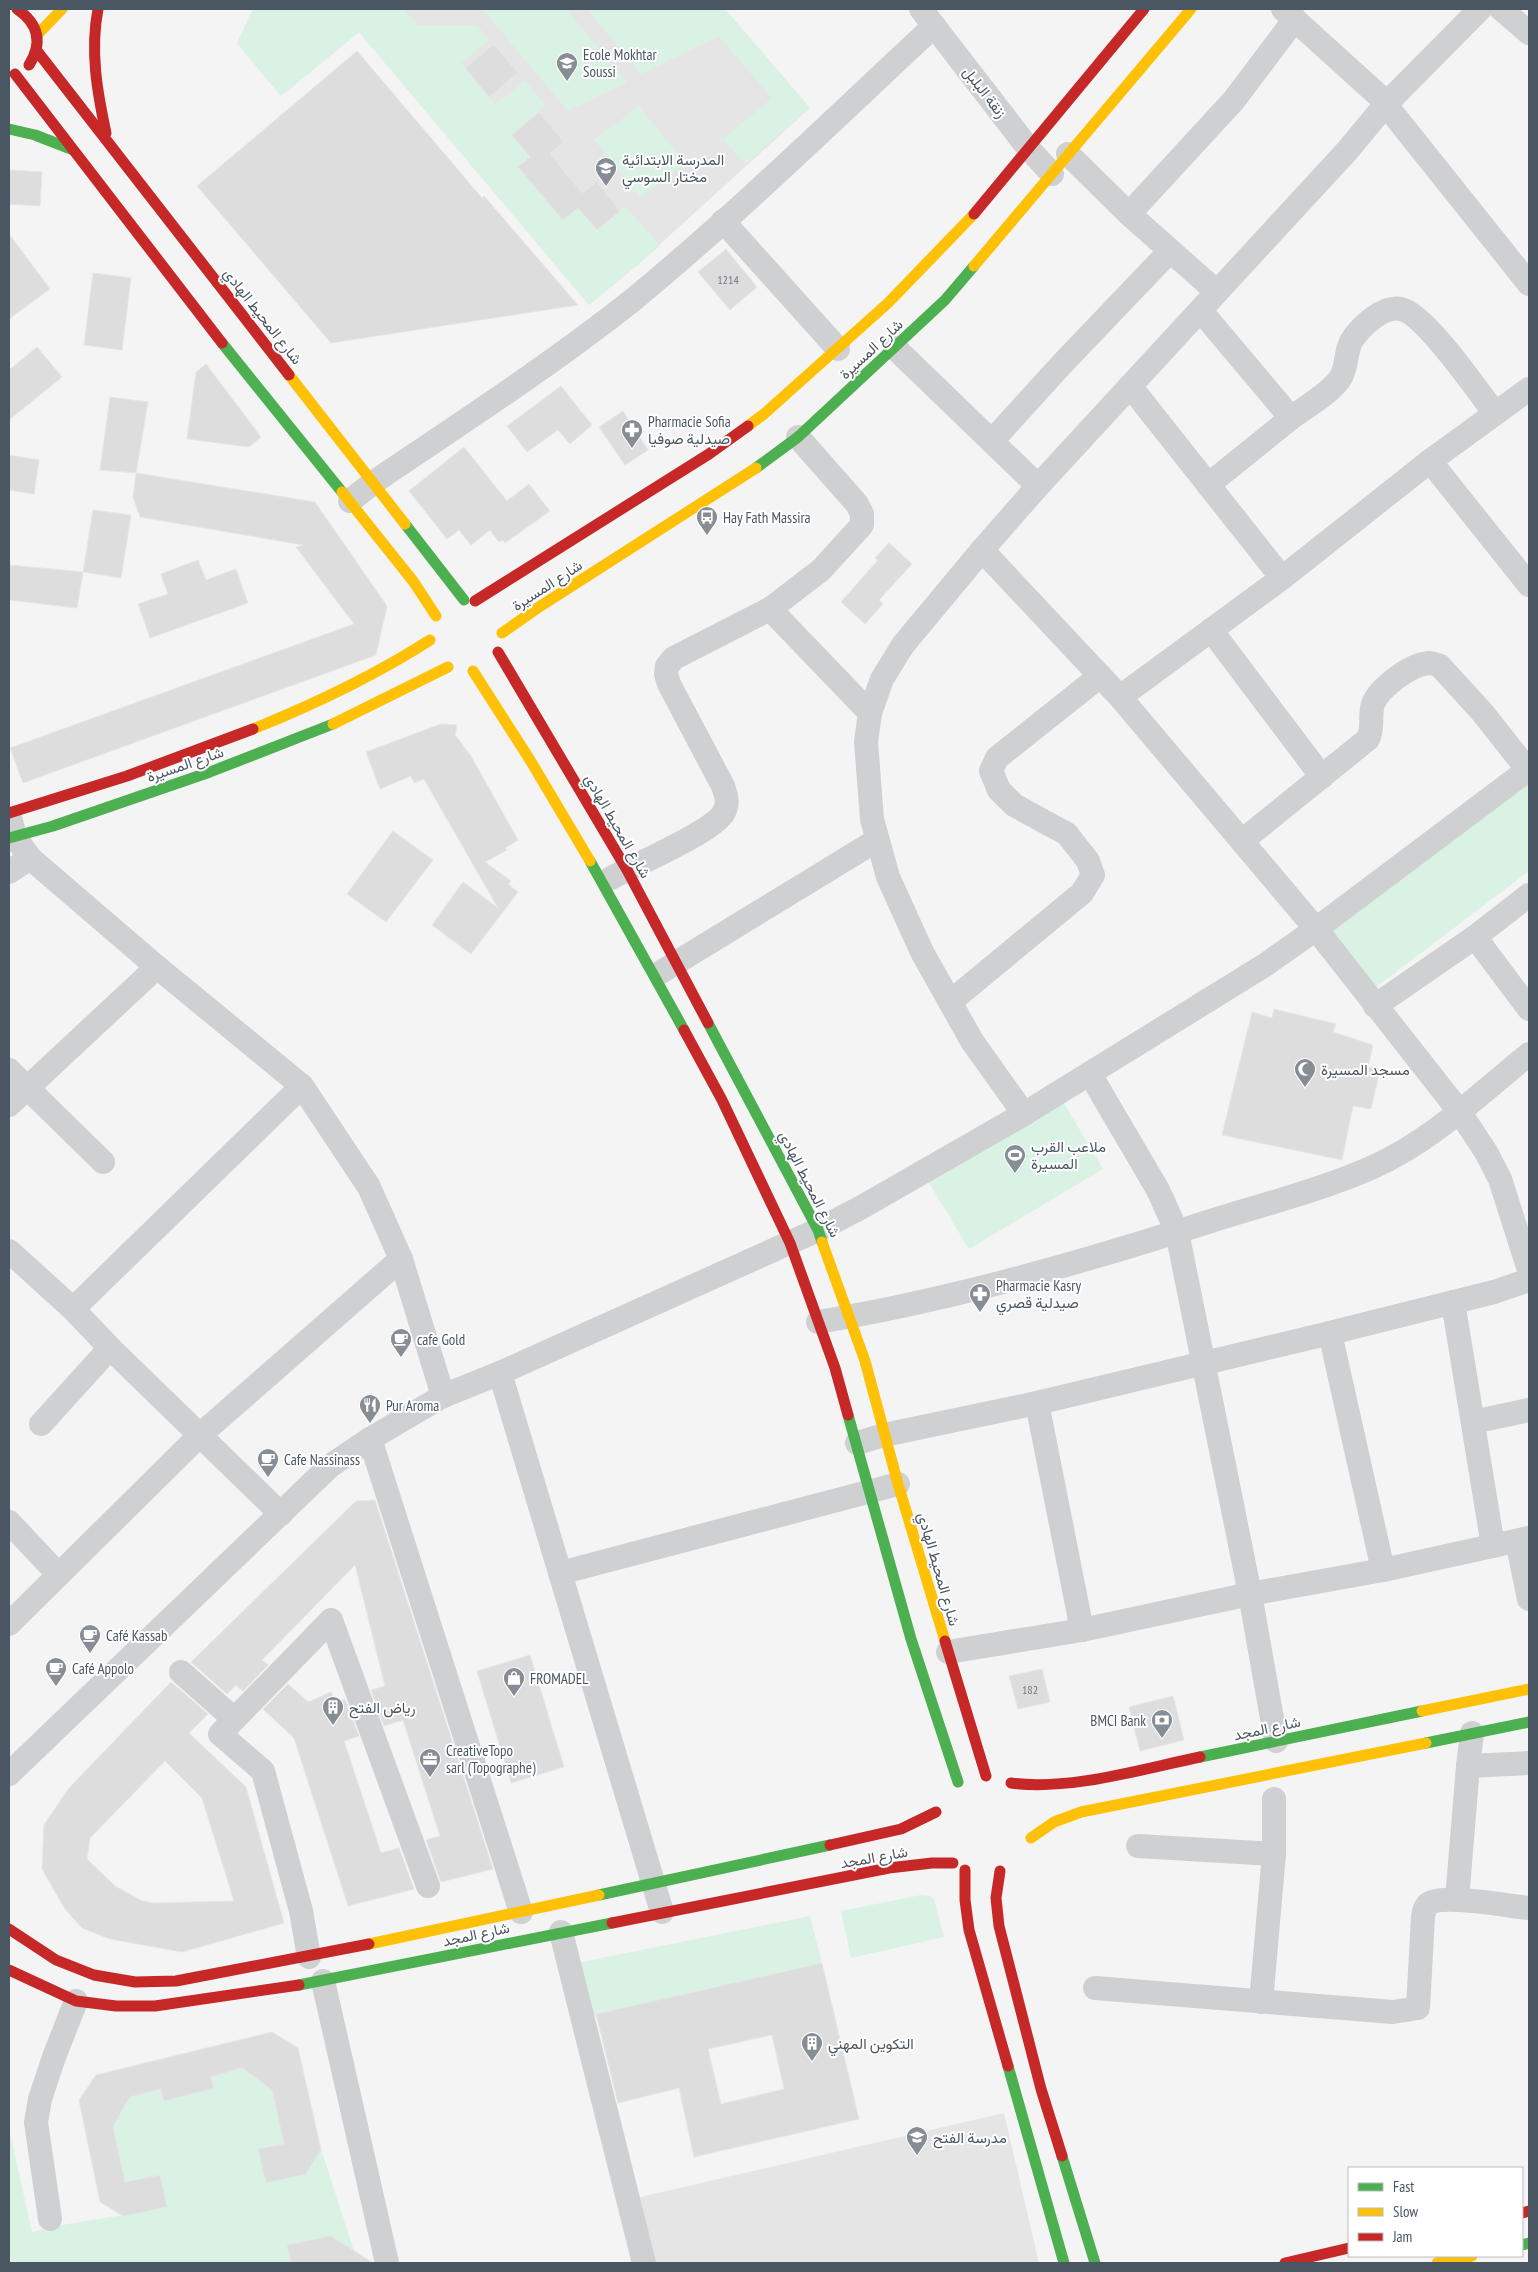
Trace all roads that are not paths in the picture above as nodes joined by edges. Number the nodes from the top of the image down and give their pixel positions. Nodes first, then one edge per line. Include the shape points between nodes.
1 (17, 9) edge
2 (62, 9) edge
3 (98, 9) edge
4 (1144, 9) edge
5 (1191, 9) edge
6 (1480, 9) edge
7 (1501, 9) edge
8 (1289, 14) edge
9 (927, 18) edge
10 (1529, 33) edge
11 (38, 34) junction
12 (37, 51) junction
13 (12, 75) edge
14 (1386, 104) junction
15 (9, 129) edge
16 (106, 137) junction
17 (1029, 149) junction
18 (72, 150) junction
19 (1068, 154) junction
20 (1052, 174) junction
21 (1129, 214) junction
22 (723, 221) junction
23 (1170, 250) junction
24 (1529, 284) edge
25 (1217, 292) junction
26 (1201, 311) junction
27 (895, 348) junction
28 (838, 349) junction
29 (1130, 386) junction
30 (1525, 400) edge
31 (1494, 412) junction
32 (1292, 418) junction
33 (798, 437) junction
34 (992, 441) junction
35 (1430, 461) junction
36 (374, 482) junction
37 (1208, 485) junction
38 (1038, 486) junction
39 (350, 501) junction
40 (982, 550) junction
41 (1282, 578) junction
42 (1529, 585) edge
43 (470, 601) junction
44 (489, 608) dead end
45 (770, 609) junction
46 (498, 619) dead end
47 (1212, 630) junction
48 (502, 633) junction
49 (433, 636) junction
50 (498, 652) junction
51 (460, 670) junction
52 (1100, 676) junction
53 (1120, 697) junction
54 (870, 712) junction
55 (1528, 769) edge
56 (1322, 777) junction
57 (9, 813) edge
58 (12, 838) edge
59 (877, 840) junction
60 (1242, 841) junction
61 (30, 858) junction
62 (627, 870) junction
63 (9, 872) edge
64 (603, 883) junction
65 (1529, 895) edge
66 (1316, 929) junction
67 (1475, 937) junction
68 (677, 962) junction
69 (157, 967) junction
70 (655, 976) junction
71 (950, 1002) junction
72 (1375, 1006) junction
73 (1529, 1009) edge
74 (1529, 1054) edge
75 (9, 1070) edge
76 (1090, 1074) junction
77 (302, 1086) junction
78 (28, 1087) junction
79 (9, 1105) edge
80 (1459, 1111) junction
81 (1024, 1114) junction
82 (103, 1162) dead end
83 (818, 1230) junction
84 (1177, 1232) junction
85 (790, 1243) junction
86 (9, 1251) edge
87 (402, 1259) junction
88 (1529, 1270) edge
89 (1529, 1280) edge
90 (1453, 1302) junction
91 (73, 1308) junction
92 (850, 1317) junction
93 (818, 1322) junction
94 (1330, 1333) junction
95 (110, 1348) junction
96 (1204, 1362) junction
97 (500, 1373) junction
98 (443, 1396) junction
99 (1037, 1403) junction
100 (1529, 1410) edge
101 (1473, 1422) junction
102 (41, 1424) dead end
103 (200, 1435) junction
104 (884, 1436) junction
105 (370, 1439) junction
106 (857, 1443) junction
107 (898, 1484) junction
108 (868, 1491) junction
109 (281, 1514) junction
110 (9, 1522) edge
111 (1523, 1539) edge
112 (1493, 1546) junction
113 (1383, 1570) junction
114 (560, 1573) junction
115 (58, 1574) junction
116 (1250, 1594) junction
117 (1529, 1599) edge
118 (9, 1624) edge
119 (1082, 1630) junction
120 (948, 1652) junction
121 (181, 1672) dead end
122 (1529, 1689) edge
123 (234, 1719) junction
124 (1529, 1722) edge
125 (1472, 1733) junction
126 (1276, 1741) junction
127 (1529, 1763) edge
128 (11, 1766) edge
129 (1468, 1766) junction
130 (986, 1776) junction
131 (958, 1782) junction
132 (1011, 1784) junction
133 (948, 1790) dead end
134 (1025, 1799) dead end
135 (1274, 1799) dead end
136 (940, 1800) dead end
137 (936, 1812) junction
138 (1032, 1822) dead end
139 (934, 1824) dead end
140 (1138, 1846) dead end
141 (942, 1852) dead end
142 (1274, 1854) junction
143 (953, 1863) junction
144 (1013, 1863) dead end
145 (654, 1883) junction
146 (428, 1886) dead end
147 (1457, 1900) junction
148 (1529, 1908) edge
149 (521, 1912) junction
150 (662, 1912) junction
151 (9, 1929) edge
152 (561, 1932) junction
153 (309, 1957) junction
154 (9, 1970) edge
155 (324, 1980) junction
156 (1095, 1988) dead end
157 (76, 2001) junction
158 (1261, 2002) junction
159 (50, 2219) dead end
160 (1348, 2248) edge
161 (1467, 2257) edge
162 (387, 2263) edge
163 (644, 2263) edge
164 (1064, 2263) edge
165 (1095, 2263) edge
166 (1285, 2263) edge
167 (1437, 2263) edge

1 - 11 street via 27,15
2 - 11 street
3 - 16 street via 93,57
4 - 17 street, شارع المسيرة
5 - 19 street, شارع المسيرة
6 - 14 street
7 - 10 street
8 - 14 street
8 - 21 street via 1234,100
9 - 17 street, زنقة البلبل
9 - 22 street
11 - 12 street
12 - 13 street via 28,66
12 - 16 street, شارع المحيط الهادي
13 - 18 street
14 - 24 street
14 - 25 street
15 - 18 street via 35,135
16 - 36 street, شارع المحيط الهادي
17 - 20 street, زنقة البلبل
17 - 28 street, شارع المسيرة via 944,247
18 - 39 street via 198,314
19 - 20 street, شارع المسيرة
19 - 21 street
20 - 27 street, شارع المسيرة via 945,300
21 - 23 street
22 - 28 street
22 - 36 street via 633,299 542,368
23 - 25 street
23 - 34 street
25 - 26 street
26 - 29 street
26 - 32 street
27 - 33 street, شارع المسيرة
27 - 34 street
28 - 43 street, شارع المسيرة via 764,414 709,454
29 - 37 street
29 - 38 street
30 - 31 street
31 - 32 street via 1427,327 1413,314 1400,308 1384,312 1365,324 1352,339 1341,377
31 - 35 street
32 - 37 street
33 - 45 street via 857,504 863,519 855,534 821,570
33 - 48 street, شارع المسيرة via 739,481
34 - 38 street
35 - 41 street
35 - 42 street
36 - 39 street
36 - 43 street, شارع المحيط الهادي
37 - 41 street
38 - 40 street
39 - 49 street via 413,581
40 - 52 street
40 - 54 street via 903,645 882,679
41 - 47 street
43 - 44 street
43 - 49 street, شارع المسيرة via 448,605
45 - 54 street
45 - 62 street via 690,649 667,666 669,684 723,786 727,800 724,812 716,822
46 - 48 street
47 - 53 street
47 - 56 street
48 - 50 street
49 - 51 street
49 - 57 street, شارع المسيرة via 390,667 309,707 188,755
50 - 51 street, شارع المسيرة via 488,665
50 - 62 street, شارع المحيط الهادي
51 - 58 street, شارع المسيرة via 308,736
51 - 64 street via 530,760
52 - 53 street
52 - 71 street via 997,758 991,771 999,790 1014,805 1067,834 1088,862 1093,875 1082,893
53 - 60 street
54 - 59 street via 866,742 867,774
55 - 56 street via 1453,680 1440,666 1430,663 1408,670 1376,698 1372,707 1372,732 1368,739
55 - 66 street
56 - 60 street
57 - 58 street
58 - 61 street
59 - 68 street
59 - 71 street via 888,877 922,952
60 - 66 street
61 - 63 street
61 - 69 street
62 - 64 street
62 - 68 street, شارع المحيط الهادي
64 - 70 street
65 - 67 street
66 - 72 street
66 - 76 street
67 - 72 street
67 - 73 street
68 - 70 street
68 - 83 street, شارع المحيط الهادي
69 - 77 street
69 - 78 street
70 - 85 street via 722,1100
71 - 81 street via 972,1041
72 - 80 street
74 - 80 street
75 - 78 street
76 - 81 street
76 - 84 street via 1158,1190
77 - 87 street via 369,1187
77 - 91 street
78 - 79 street
78 - 82 street
80 - 84 street via 1408,1148 1372,1167
80 - 88 street via 1500,1179
81 - 83 street
83 - 85 street
83 - 92 street, شارع المحيط الهادي
84 - 92 street via 907,1306
84 - 96 street
85 - 93 street
85 - 97 street
86 - 91 street
87 - 98 street
87 - 103 street
89 - 90 street
90 - 94 street
90 - 101 street
91 - 95 street
92 - 93 street
92 - 104 street, شارع المحيط الهادي
93 - 106 street
94 - 96 street
94 - 113 street
95 - 102 street
95 - 103 street
96 - 99 street
96 - 116 street
97 - 98 street
97 - 114 street
98 - 105 street
99 - 104 street
99 - 119 street
100 - 101 street
101 - 112 street
103 - 109 street
103 - 115 street
104 - 106 street
104 - 107 street, شارع المحيط الهادي
105 - 109 street via 330,1466
105 - 149 street
106 - 108 street
107 - 108 street
107 - 120 street, شارع المحيط الهادي
108 - 114 street
108 - 131 street via 911,1639
109 - 128 street
110 - 115 street
111 - 112 street
111 - 117 street
112 - 113 street
113 - 116 street
114 - 145 street
115 - 118 street
116 - 119 street
116 - 126 street
119 - 120 street
120 - 130 street, شارع المحيط الهادي
121 - 123 street
122 - 126 street, شارع المجد
123 - 146 street via 331,1620
123 - 153 street via 220,1734 263,1771 301,1911
124 - 125 street
125 - 129 street
125 - 138 street via 1081,1812 1045,1826 1029,1841
126 - 132 street, شارع المجد via 1073,1784
127 - 129 street
129 - 147 street
130 - 131 street
130 - 132 street
131 - 133 street
132 - 134 street
135 - 142 street
136 - 137 street
137 - 139 street
137 - 145 street, شارع المجد via 883,1834
140 - 142 street
141 - 143 street
142 - 158 street
143 - 150 street, شارع المجد via 889,1868
143 - 164 street via 969,1871 965,1900 969,1930
144 - 165 street via 996,1871 999,1926 1041,2089
145 - 149 street, شارع المجد
145 - 150 street
147 - 148 street
147 - 158 street via 1431,1902 1424,1910 1418,2008 1393,2012
149 - 153 street, شارع المجد
150 - 152 street, شارع المجد
151 - 153 street, شارع المجد via 56,1960 94,1975 135,1982 176,1981
152 - 155 street, شارع المجد
152 - 163 street
154 - 157 street, شارع المجد
155 - 157 street, شارع المجد via 155,2006
155 - 162 street
156 - 158 street
157 - 159 street via 40,2099 36,2122
160 - 166 street
161 - 167 street

